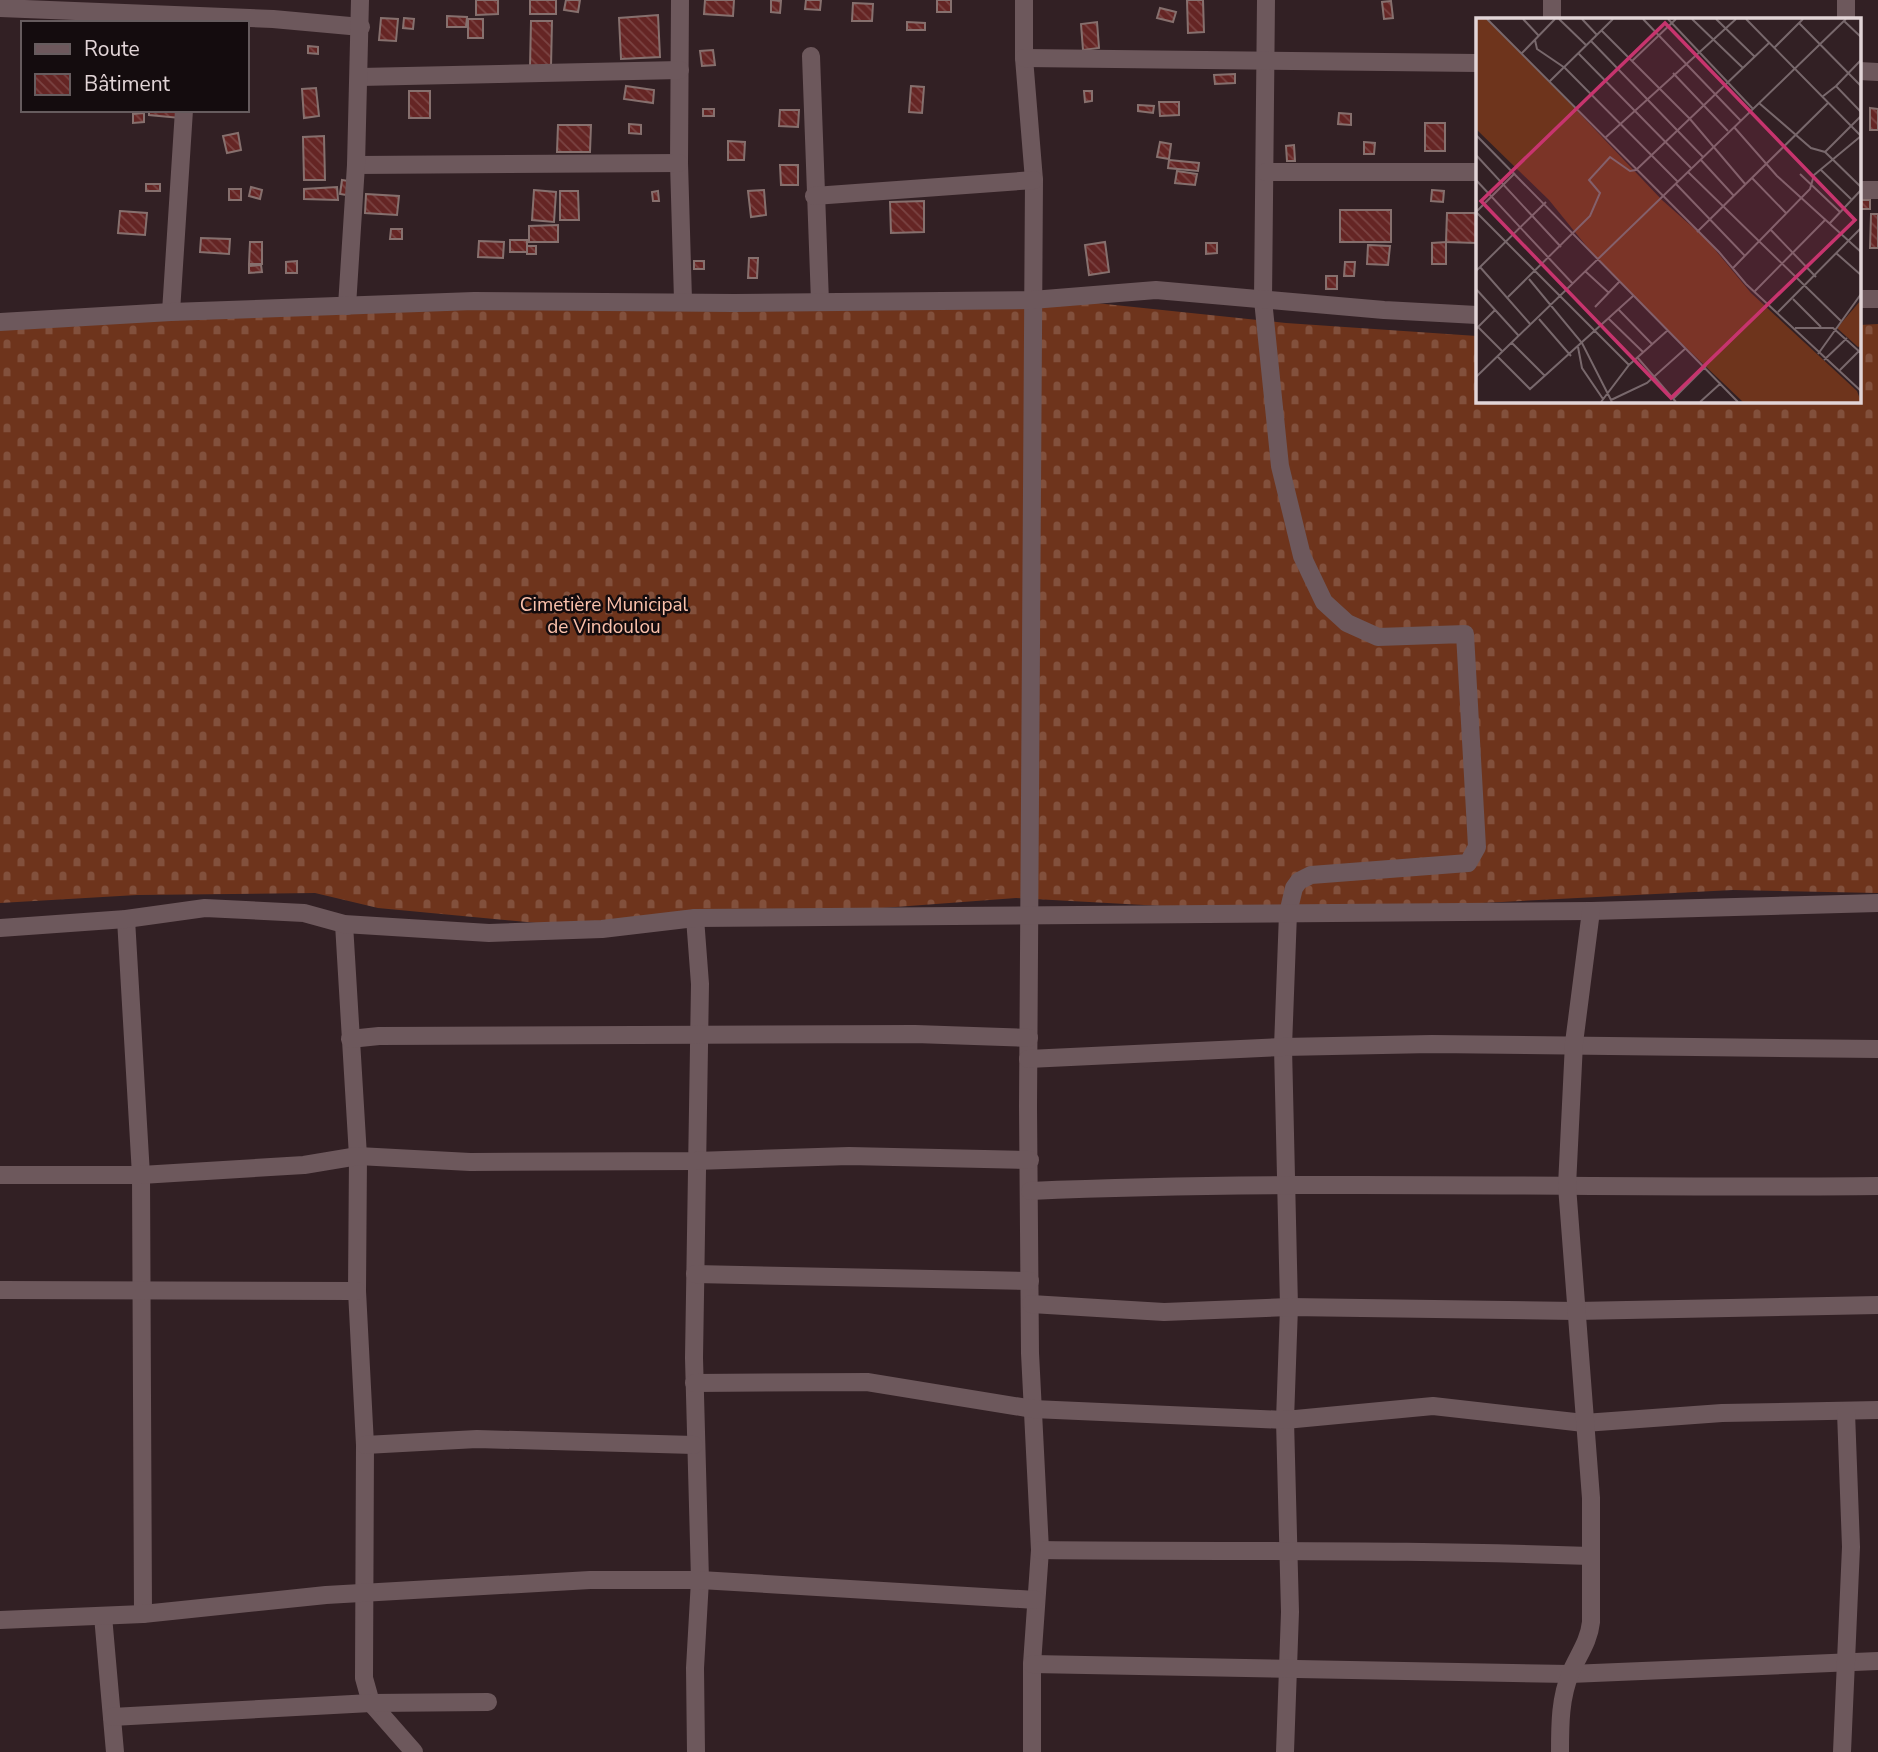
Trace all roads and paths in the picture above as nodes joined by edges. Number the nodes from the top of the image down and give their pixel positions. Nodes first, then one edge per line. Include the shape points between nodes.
1 (360, 0) edge
2 (680, 0) edge
3 (1024, 0) edge
4 (1266, 0) edge
5 (1552, 0) edge
6 (1846, 0) edge
7 (83, 5) edge
8 (0, 8) edge
9 (191, 13) edge
10 (1552, 18) edge
11 (1846, 18) edge
12 (361, 27) junction
13 (811, 56) dead end
14 (1024, 58) junction
15 (1267, 62) junction
16 (1476, 63) edge
17 (680, 70) junction
18 (1860, 71) edge
19 (1878, 72) edge
20 (360, 77) junction
21 (184, 112) edge
22 (679, 163) junction
23 (356, 165) junction
24 (1265, 172) junction
25 (1476, 172) edge
26 (1034, 180) junction
27 (1860, 190) edge
28 (1878, 190) edge
29 (814, 196) junction
30 (1860, 299) edge
31 (1878, 299) edge
32 (683, 300) junction
33 (1032, 300) junction
34 (1263, 300) junction
35 (820, 302) junction
36 (347, 306) junction
37 (171, 312) junction
38 (1476, 315) edge
39 (0, 322) edge
40 (1878, 903) edge
41 (1591, 911) junction
42 (1288, 913) junction
43 (1031, 916) junction
44 (695, 918) junction
45 (126, 919) junction
46 (344, 924) junction
47 (0, 928) edge
48 (699, 1035) junction
49 (1028, 1038) junction
50 (351, 1039) junction
51 (1574, 1043) junction
52 (1283, 1046) junction
53 (1878, 1049) edge
54 (1028, 1059) junction
55 (358, 1156) junction
56 (1030, 1160) junction
57 (695, 1161) junction
58 (0, 1175) edge
59 (141, 1175) junction
60 (1567, 1186) junction
61 (1878, 1186) edge
62 (1289, 1187) junction
63 (1030, 1191) junction
64 (695, 1274) junction
65 (1031, 1281) junction
66 (0, 1290) edge
67 (141, 1291) junction
68 (356, 1291) junction
69 (1031, 1304) junction
70 (1878, 1305) edge
71 (1290, 1307) junction
72 (1576, 1311) junction
73 (694, 1383) junction
74 (1033, 1409) junction
75 (1878, 1410) edge
76 (1846, 1412) junction
77 (1286, 1420) junction
78 (1584, 1423) junction
79 (365, 1445) junction
80 (694, 1445) junction
81 (1040, 1550) junction
82 (1289, 1553) junction
83 (1590, 1556) junction
84 (700, 1580) junction
85 (362, 1592) junction
86 (1036, 1600) junction
87 (143, 1614) junction
88 (103, 1616) junction
89 (0, 1620) edge
90 (1844, 1661) junction
91 (1878, 1661) edge
92 (1032, 1664) junction
93 (1287, 1667) junction
94 (1570, 1674) junction
95 (488, 1702) dead end
96 (371, 1703) junction
97 (112, 1717) junction
98 (115, 1752) edge
99 (414, 1752) edge
100 (695, 1752) edge
101 (1032, 1752) edge
102 (1285, 1752) edge
103 (1560, 1752) edge
104 (1842, 1752) edge

1 - 12 street
2 - 17 street
3 - 14 street
4 - 15 street
5 - 10 street
6 - 11 street
7 - 8 street
7 - 9 street
9 - 12 street
12 - 20 street
13 - 29 street
14 - 15 street
14 - 26 street
15 - 16 street
15 - 24 street
17 - 20 street
17 - 22 street
18 - 19 street
20 - 23 street
21 - 37 street
22 - 23 street
22 - 32 street
23 - 36 street
24 - 25 street
24 - 34 street
26 - 29 street
26 - 33 street
27 - 28 street
29 - 35 street
30 - 31 street
32 - 35 street
32 - 36 street
33 - 34 street via 1156,290
33 - 35 street
33 - 43 street
34 - 38 street
34 - 42 street via 1280,466 1302,556 1324,601 1347,623 1378,638 1465,634 1477,847 1468,863 1311,876 1294,888
36 - 37 street
37 - 39 street
40 - 41 street
41 - 42 street
41 - 51 street
42 - 43 street
42 - 52 street
43 - 44 street
43 - 49 street
44 - 46 street via 602,929 489,933
44 - 48 street
45 - 46 street via 205,908 304,913
45 - 47 street
45 - 59 street
46 - 50 street
48 - 49 street
48 - 50 street via 379,1035
48 - 57 street
49 - 54 street
50 - 55 street
51 - 52 street
51 - 53 street
51 - 60 street
52 - 54 street
52 - 62 street
54 - 56 street
55 - 57 street via 470,1162
55 - 59 street via 304,1165
55 - 68 street
56 - 57 street via 849,1156
56 - 63 street
57 - 64 street
58 - 59 street
59 - 67 street
60 - 61 street
60 - 62 street
60 - 72 street
62 - 63 street
62 - 71 street
63 - 65 street
64 - 65 street
64 - 73 street
65 - 69 street
66 - 67 street
67 - 68 street
67 - 87 street
68 - 79 street
69 - 71 street via 1164,1312
69 - 74 street
70 - 72 street
71 - 72 street
71 - 77 street
72 - 78 street
73 - 74 street via 867,1382
73 - 80 street
74 - 77 street
74 - 81 street
75 - 76 street
76 - 78 street via 1722,1413
76 - 90 street via 1851,1547
77 - 78 street via 1433,1406
77 - 82 street
78 - 83 street via 1591,1498
79 - 80 street via 477,1439
79 - 85 street
80 - 84 street
81 - 82 street
81 - 86 street
82 - 83 street via 1444,1551
82 - 93 street
83 - 94 street via 1590,1637
84 - 85 street via 590,1580
84 - 86 street
84 - 100 street
85 - 87 street
85 - 96 street via 364,1678
86 - 92 street
87 - 88 street
88 - 89 street
88 - 97 street
90 - 91 street
90 - 94 street
90 - 104 street
92 - 93 street
92 - 101 street
93 - 94 street
93 - 102 street
94 - 103 street via 1560,1717
95 - 96 street
96 - 97 street
96 - 99 street
97 - 98 street

